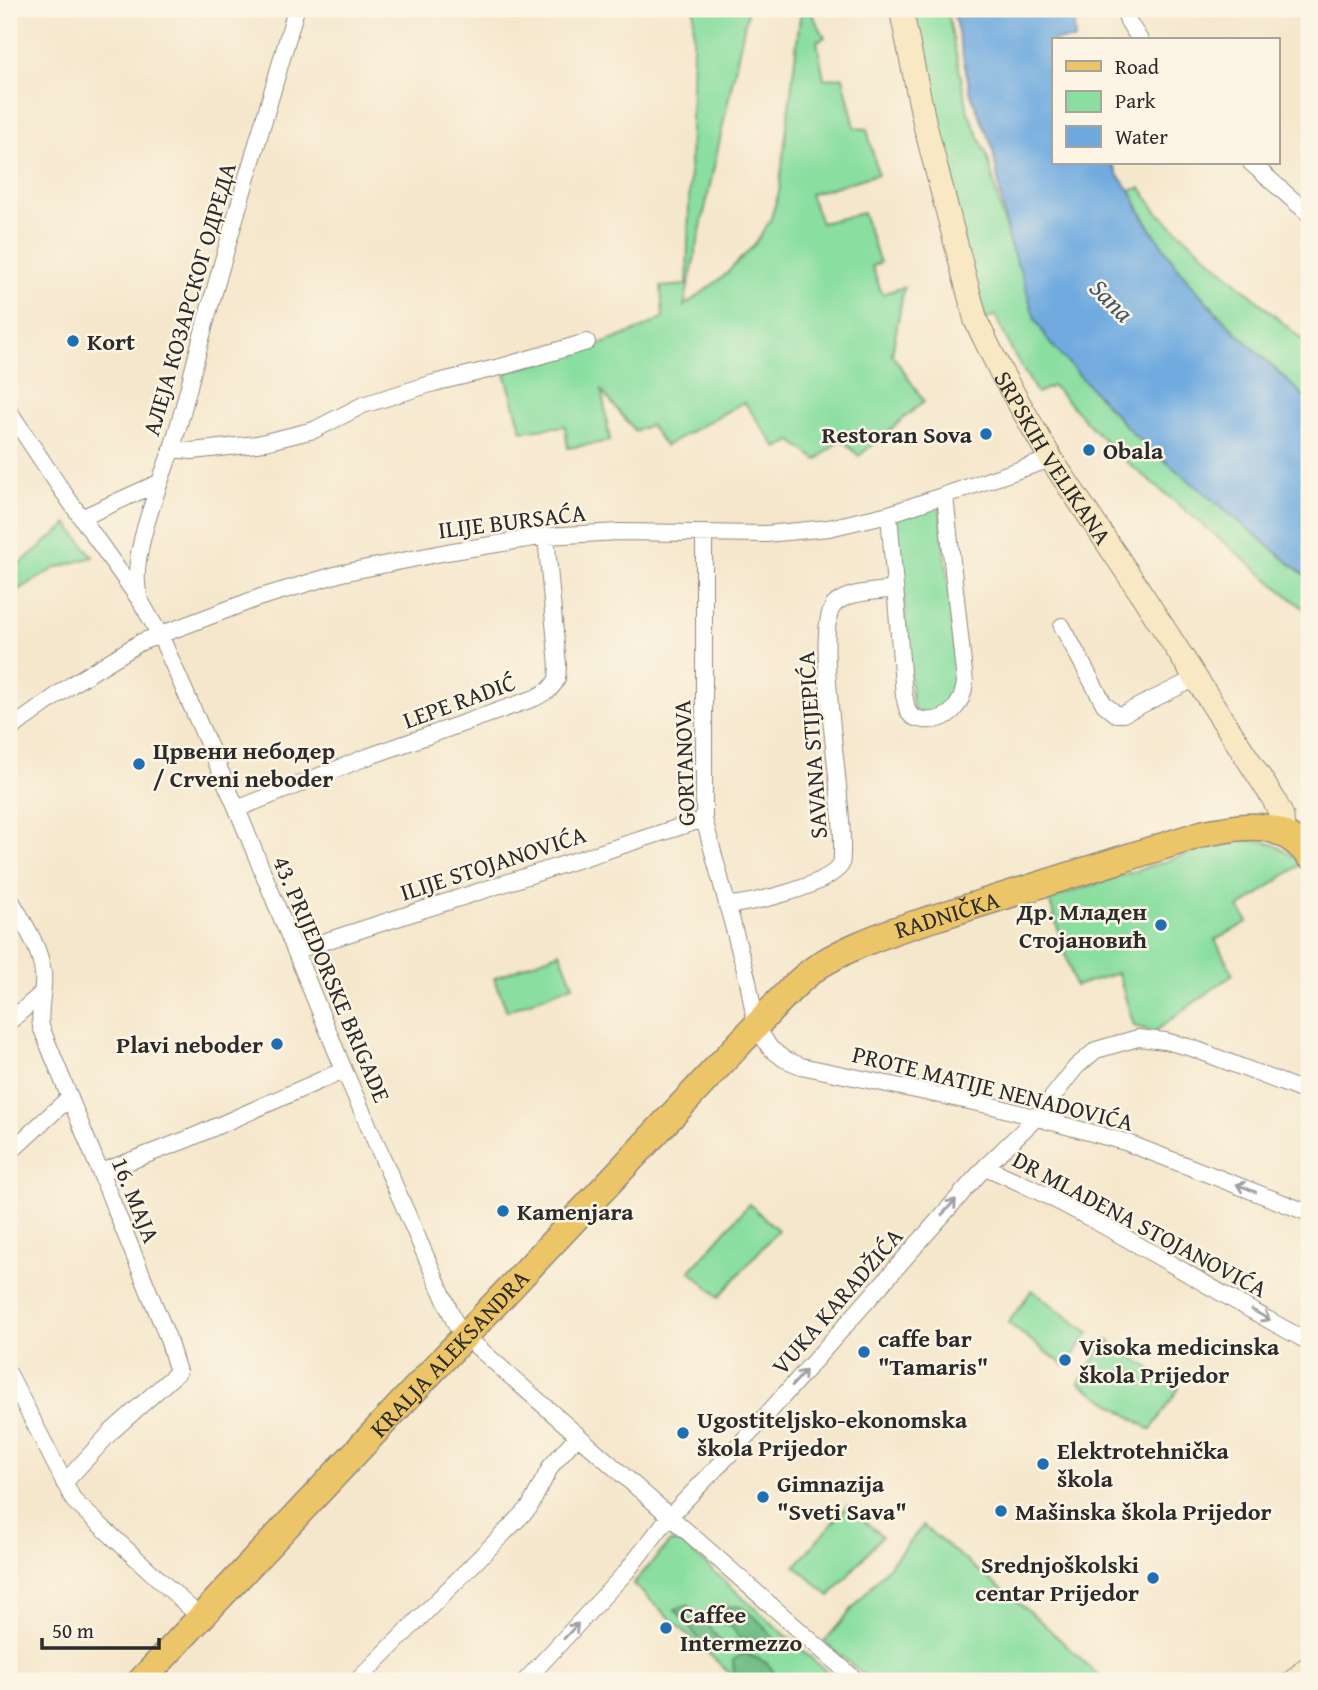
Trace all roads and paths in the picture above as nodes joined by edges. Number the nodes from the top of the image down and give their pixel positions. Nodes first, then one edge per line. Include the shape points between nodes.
1 (296, 9) edge
2 (901, 9) edge
3 (1124, 9) edge
4 (1139, 38) edge
5 (1252, 164) edge
6 (1309, 214) edge
7 (587, 342) dead end
8 (9, 411) edge
9 (171, 449) junction
10 (1051, 459) junction
11 (158, 484) junction
12 (945, 496) junction
13 (889, 514) junction
14 (81, 518) junction
15 (704, 534) junction
16 (547, 536) junction
17 (895, 589) junction
18 (141, 602) junction
19 (1062, 626) dead end
20 (160, 635) junction
21 (1196, 678) junction
22 (9, 730) edge
23 (237, 809) junction
24 (704, 819) junction
25 (1283, 831) junction
26 (1309, 855) edge
27 (9, 897) edge
28 (727, 906) junction
29 (295, 951) junction
30 (41, 995) junction
31 (9, 1023) edge
32 (756, 1026) junction
33 (344, 1070) junction
34 (1309, 1093) edge
35 (70, 1097) junction
36 (1036, 1118) junction
37 (9, 1153) edge
38 (985, 1167) junction
39 (101, 1172) junction
40 (1309, 1213) edge
41 (466, 1337) junction
42 (1309, 1342) edge
43 (9, 1374) edge
44 (578, 1435) junction
45 (64, 1483) junction
46 (669, 1517) junction
47 (201, 1618) junction
48 (1309, 1667) edge
49 (141, 1681) edge
50 (357, 1681) edge
51 (525, 1681) edge
52 (857, 1681) edge
53 (1294, 1681) edge

1 - 9 street, АЛЕЈА КОЗАРСКОГ ОДРЕДА
2 - 10 main road, SRPSKIH VELIKANA via 970,303 1002,374
3 - 4 street
5 - 6 street
7 - 9 street via 363,405 314,430 222,449
8 - 14 street, 43. PRIJEDORSKE BRIGADE
9 - 11 street, АЛЕЈА КОЗАРСКОГ ОДРЕДА
10 - 12 street, ILIJE BURSAĆA
10 - 21 main road, SRPSKIH VELIKANA
11 - 14 street
11 - 18 street, АЛЕЈА КОЗАРСКОГ ОДРЕДА via 138,558 136,587
12 - 13 street, ILIJE BURSAĆA
12 - 17 street via 965,682 958,706 942,718 930,721 909,713
13 - 15 street, ILIJE BURSAĆA via 829,528
13 - 17 street
14 - 18 street, 43. PRIJEDORSKE BRIGADE
15 - 16 street, ILIJE BURSAĆA
15 - 24 street, GORTANOVA
16 - 20 street, ILIJE BURSAĆA via 342,573
16 - 23 street, LEPE RADIĆ via 558,666 557,679 549,690
17 - 28 street, SAVANA STIJEPIĆA via 848,597 829,614 841,865 815,883
18 - 20 street, 43. PRIJEDORSKE BRIGADE
19 - 21 street via 1104,704 1116,714
20 - 22 street, ILIJE BURSAĆA via 86,676
20 - 23 street, 43. PRIJEDORSKE BRIGADE
21 - 25 main road, SRPSKIH VELIKANA via 1280,810
23 - 29 street, 43. PRIJEDORSKE BRIGADE
24 - 28 street, GORTANOVA
24 - 29 street, ILIJE STOJANOVIĆA
25 - 26 main road, SRPSKIH VELIKANA
25 - 32 main road, RADNIČKA via 1239,827 1205,833 896,930 820,965
27 - 30 street, 16. МАЈА via 40,959
28 - 32 street, GORTANOVA
29 - 33 street, 43. PRIJEDORSKE BRIGADE
30 - 31 street
30 - 35 street, 16. МАЈА via 41,1027
32 - 36 street, PROTE MATIJE NENADOVIĆA via 770,1048 801,1066
32 - 41 main road, KRALJA ALEKSANDRA
33 - 39 street
33 - 41 street, 43. PRIJEDORSKE BRIGADE via 456,1325
34 - 36 street, VUKA KARADŽIĆA via 1192,1048 1138,1038 1096,1050 1076,1067
35 - 37 street
35 - 39 street, 16. МАЈА
36 - 38 street, VUKA KARADŽIĆA
40 -> 36 street, PROTE MATIJE NENADOVIĆA via 1125,1142
38 -> 42 street, DR MLADENA STOJANOVIĆA
46 -> 38 street, VUKA KARADŽIĆA via 755,1428
39 - 45 street, 16. МАЈА via 178,1372 111,1432
41 - 44 street, 43. PRIJEDORSKE BRIGADE
41 - 47 main road, KRALJA ALEKSANDRA
43 - 45 street
44 - 46 street, 43. PRIJEDORSKE BRIGADE
44 - 50 street via 551,1466 529,1508
45 - 47 street via 88,1516
51 -> 46 street, VUKA KARADŽIĆA via 626,1572
46 - 52 street, 43. PRIJEDORSKE BRIGADE
47 - 49 main road, KRALJA ALEKSANDRA
48 - 53 main road

